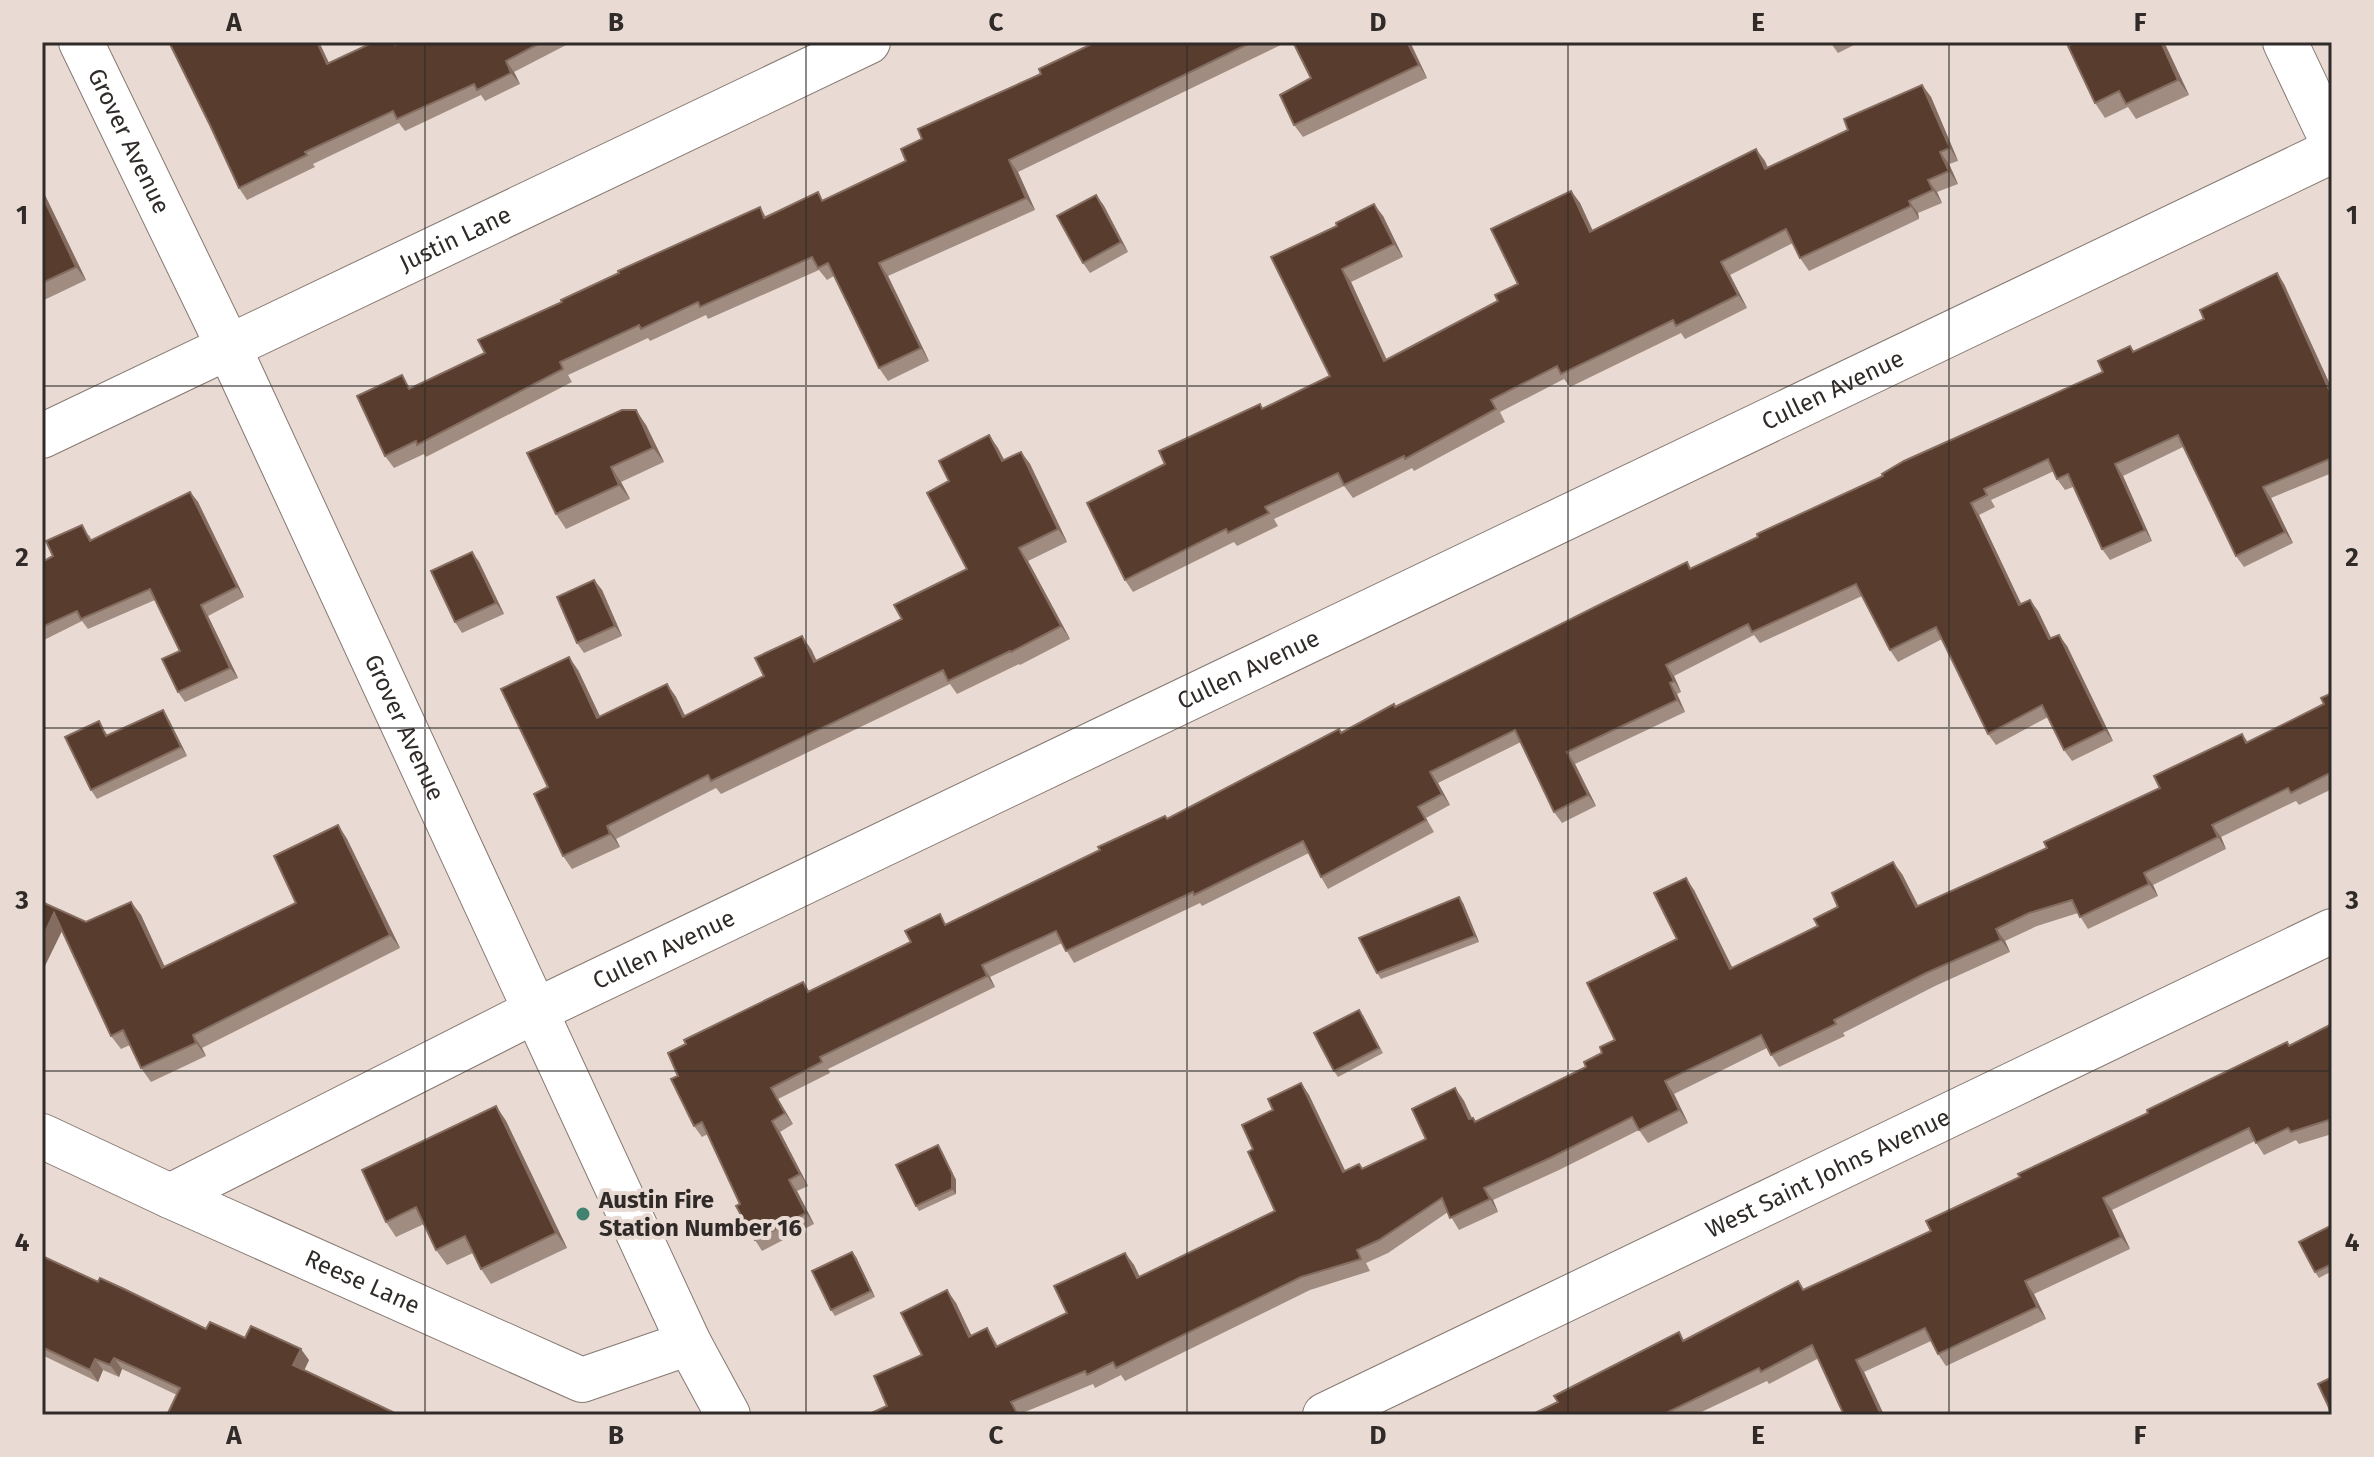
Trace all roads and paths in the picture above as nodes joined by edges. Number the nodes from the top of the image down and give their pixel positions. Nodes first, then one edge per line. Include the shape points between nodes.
1 (81, 42) edge
2 (868, 42) edge
3 (2285, 42) edge
4 (2332, 141) edge
5 (2332, 151) edge
6 (229, 348) junction
7 (42, 436) edge
8 (2332, 931) edge
9 (537, 1010) junction
10 (42, 1136) edge
11 (170, 1196) junction
12 (689, 1343) junction
13 (728, 1415) edge
14 (1325, 1415) edge

1 - 6 street, Grover Avenue
2 - 6 street, Justin Lane
3 - 4 street
5 - 9 street, Cullen Avenue
6 - 7 street, Justin Lane
6 - 9 street, Grover Avenue
8 - 14 street, West Saint Johns Avenue
9 - 11 street, Cullen Avenue
9 - 12 street, Grover Avenue
10 - 11 street, Reese Lane
11 - 12 street, Reese Lane via 582,1380
12 - 13 street, Grover Avenue

